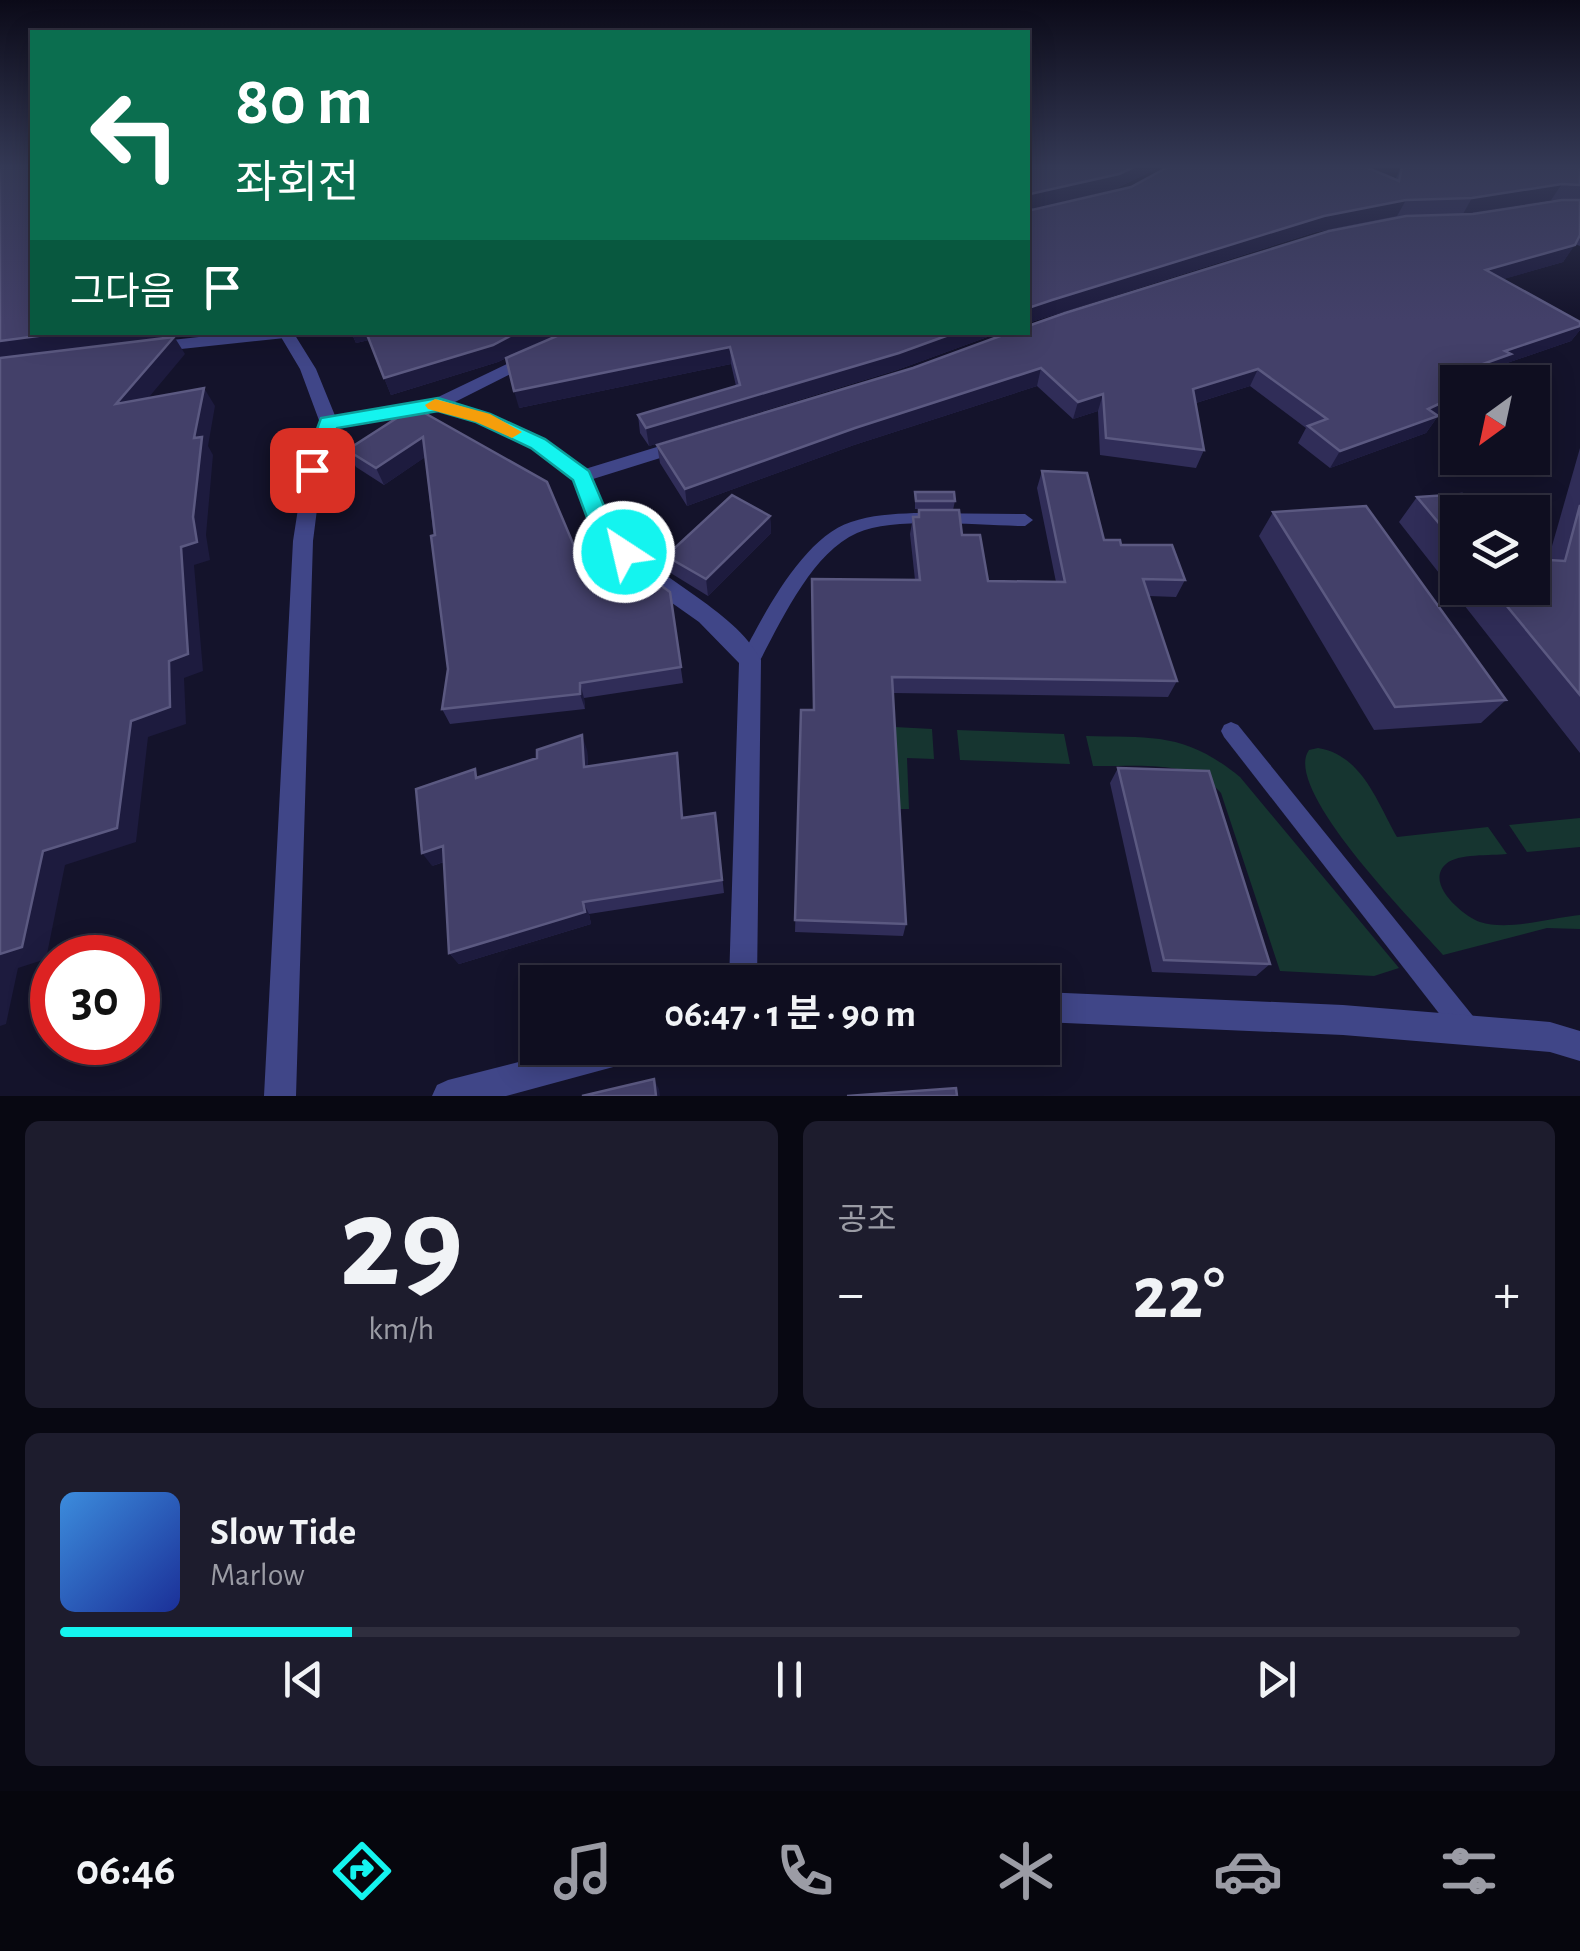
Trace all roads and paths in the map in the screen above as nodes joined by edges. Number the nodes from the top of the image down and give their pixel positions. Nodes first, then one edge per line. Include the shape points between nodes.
1 (268, 335) edge
2 (286, 335) edge
3 (128, 351) edge
4 (540, 354) edge
5 (438, 404) junction
6 (328, 423) junction
7 (696, 442) edge
8 (582, 476) junction
9 (1025, 520) dead end
10 (750, 660) junction
11 (1232, 731) dead end
12 (743, 965) edge
13 (1060, 1007) edge
14 (1469, 1030) junction
15 (1565, 1034) edge
16 (1580, 1046) edge
17 (564, 1065) edge
18 (280, 1096) edge
19 (448, 1096) edge

1 - 3 street
2 - 6 street
4 - 5 street
5 - 6 street
5 - 8 street via 538,444
6 - 18 street via 312,470 303,541
7 - 8 street
8 - 10 street via 604,531
9 - 10 lane via 854,527 826,545
10 - 12 street
11 - 14 lane
13 - 14 street
14 - 15 street
15 - 16 street
17 - 19 street

